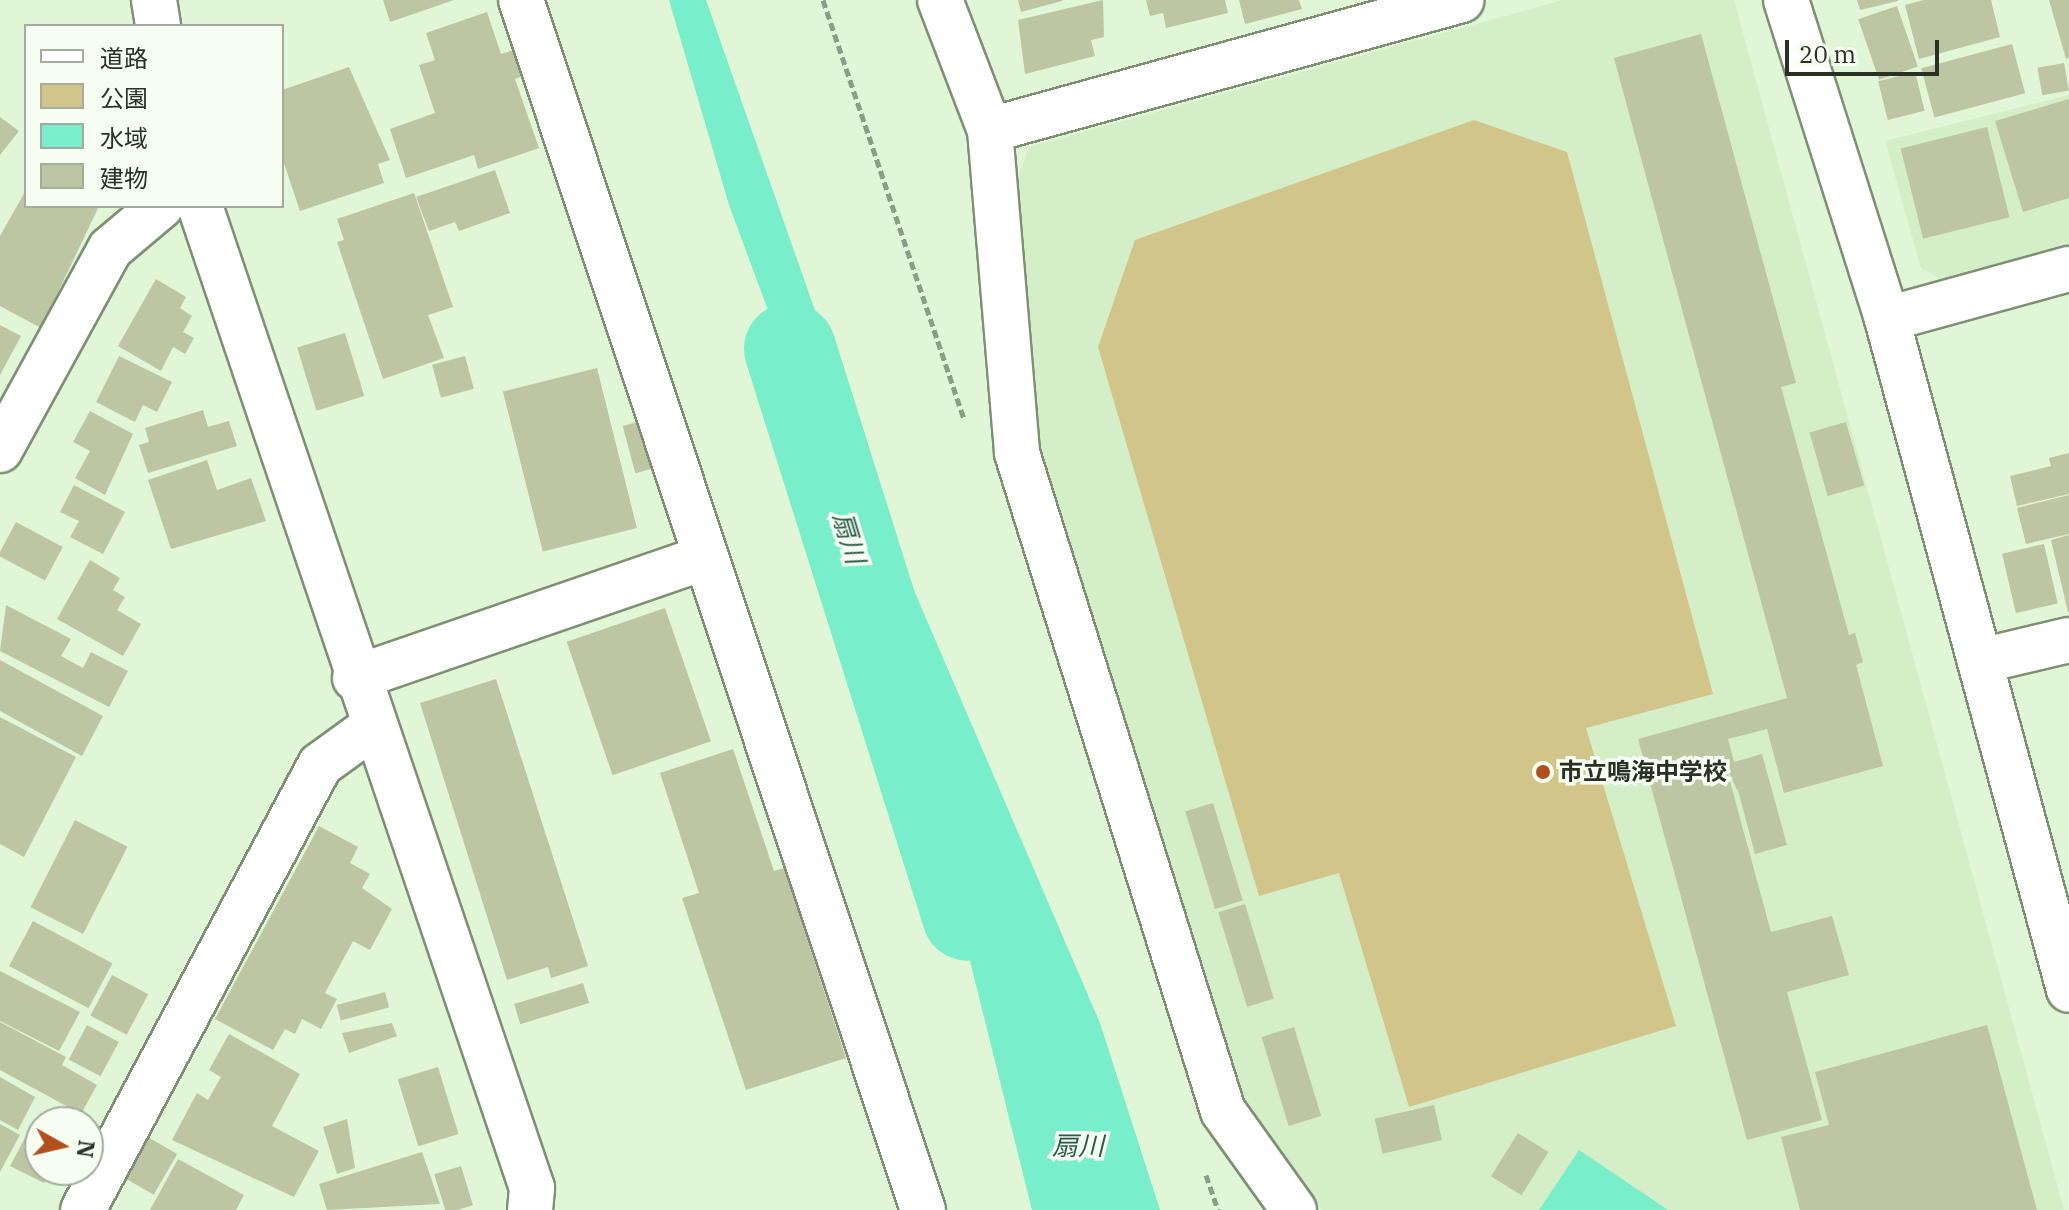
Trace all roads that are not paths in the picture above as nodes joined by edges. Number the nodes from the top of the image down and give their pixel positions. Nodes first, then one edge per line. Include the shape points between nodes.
1 (154, 0) edge
2 (521, 0) edge
3 (940, 0) edge
4 (1461, 0) edge
5 (1786, 0) edge
6 (1346, 16) edge
7 (158, 24) edge
8 (990, 130) junction
9 (159, 208) edge
10 (201, 208) edge
11 (2069, 269) edge
12 (1887, 319) junction
13 (0, 450) edge
14 (706, 557) junction
15 (2069, 640) edge
16 (1980, 661) junction
17 (355, 678) junction
18 (371, 728) junction
19 (2069, 990) edge
20 (83, 1210) edge
21 (530, 1210) edge
22 (923, 1210) edge
23 (1294, 1210) edge

1 - 7 street
2 - 14 street
3 - 8 street
4 - 6 street
5 - 12 street
6 - 8 street
8 - 23 street via 1017,453 1223,1111
9 - 13 street via 110,249
10 - 17 street
11 - 12 street
12 - 16 street
14 - 17 street
14 - 22 street
15 - 16 street
16 - 19 street
17 - 18 street
18 - 20 street via 320,765
18 - 21 street via 532,1188

